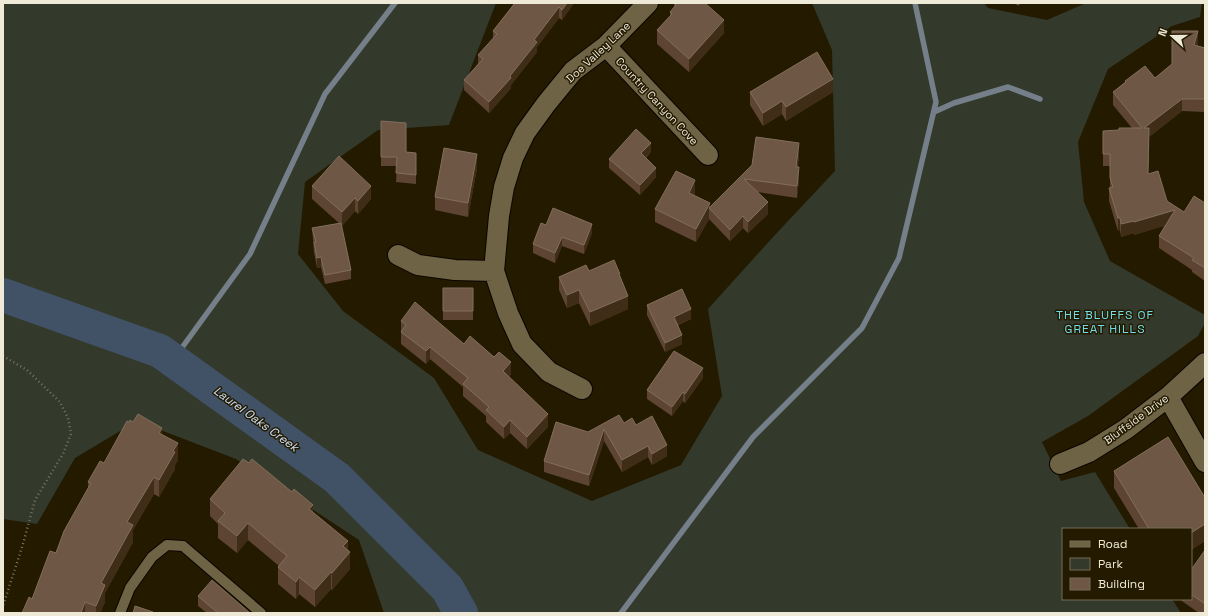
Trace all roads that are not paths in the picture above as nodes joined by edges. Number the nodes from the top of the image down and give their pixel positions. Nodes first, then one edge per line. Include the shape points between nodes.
1 (648, 3) edge
2 (606, 46) junction
3 (708, 155) dead end
4 (398, 255) dead end
5 (494, 271) junction
6 (1205, 363) edge
7 (582, 389) dead end
8 (1168, 397) junction
9 (1205, 462) edge
10 (1060, 464) dead end
11 (120, 613) edge
12 (261, 613) edge

1 - 2 street, Doe Valley Lane
2 - 3 street, Country Canyon Cove
2 - 5 street, Doe Valley Lane via 573,71 525,133 513,158 504,187
4 - 5 street via 418,265 455,270
5 - 7 street, Doe Valley Lane via 522,344 549,372
6 - 8 street, Bluffside Drive
8 - 9 street
8 - 10 street, Bluffside Drive via 1126,429 1089,452
11 - 12 lane via 130,588 152,556 167,545 183,546

